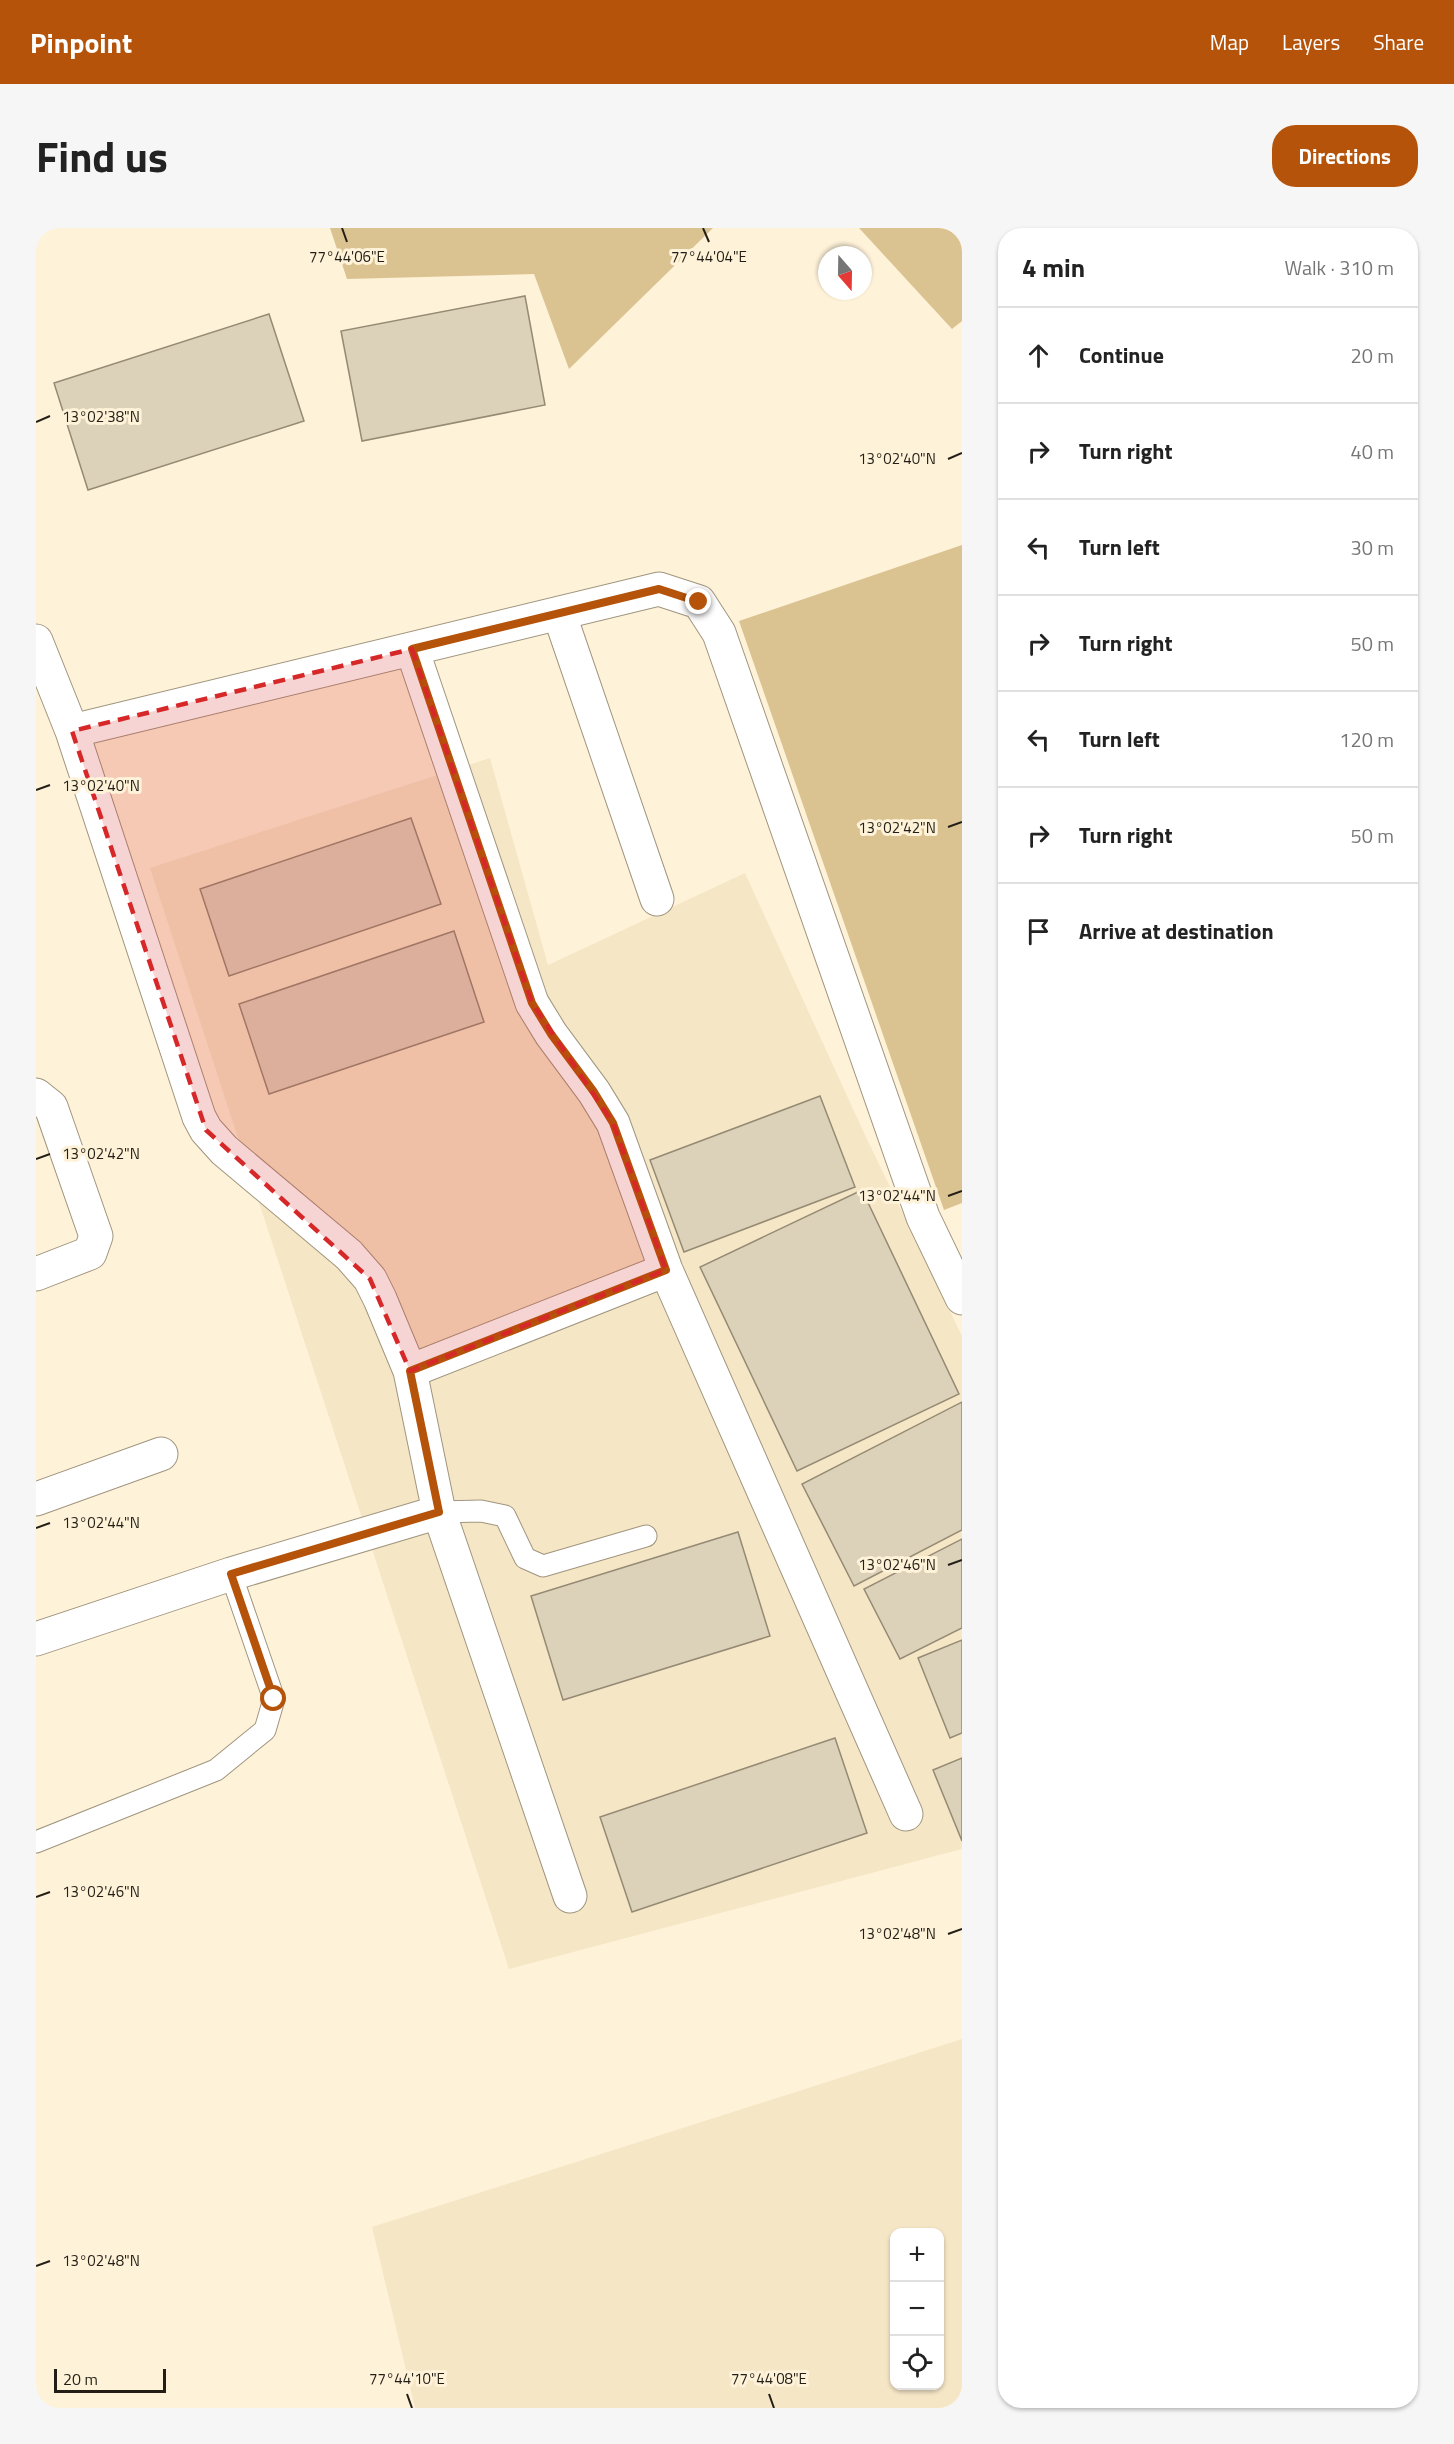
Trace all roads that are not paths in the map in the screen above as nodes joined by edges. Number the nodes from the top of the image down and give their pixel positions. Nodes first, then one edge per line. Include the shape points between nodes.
1 (559, 613) junction
2 (36, 641) edge
3 (412, 649) junction
4 (72, 731) junction
5 (657, 899) dead end
6 (36, 1095) edge
7 (666, 1270) junction
8 (36, 1274) edge
9 (962, 1298) edge
10 (410, 1371) junction
11 (160, 1454) dead end
12 (36, 1499) edge
13 (439, 1512) junction
14 (646, 1536) dead end
15 (231, 1574) junction
16 (36, 1639) edge
17 (906, 1814) dead end
18 (36, 1842) edge
19 (570, 1896) dead end

1 - 3 street
1 - 5 street
1 - 9 street via 659,589 699,602 719,633 923,1217
2 - 4 street
3 - 4 street
3 - 7 street via 532,1003 613,1123
4 - 10 street via 206,1130 224,1150 349,1255 370,1279
6 - 8 street via 51,1107 96,1236 90,1253
7 - 10 street
7 - 17 street
10 - 13 street
11 - 12 street
13 - 14 lane via 481,1511 505,1516 525,1558 543,1566
13 - 15 street
13 - 19 street
15 - 16 street
15 - 18 lane via 274,1699 265,1730 216,1770

